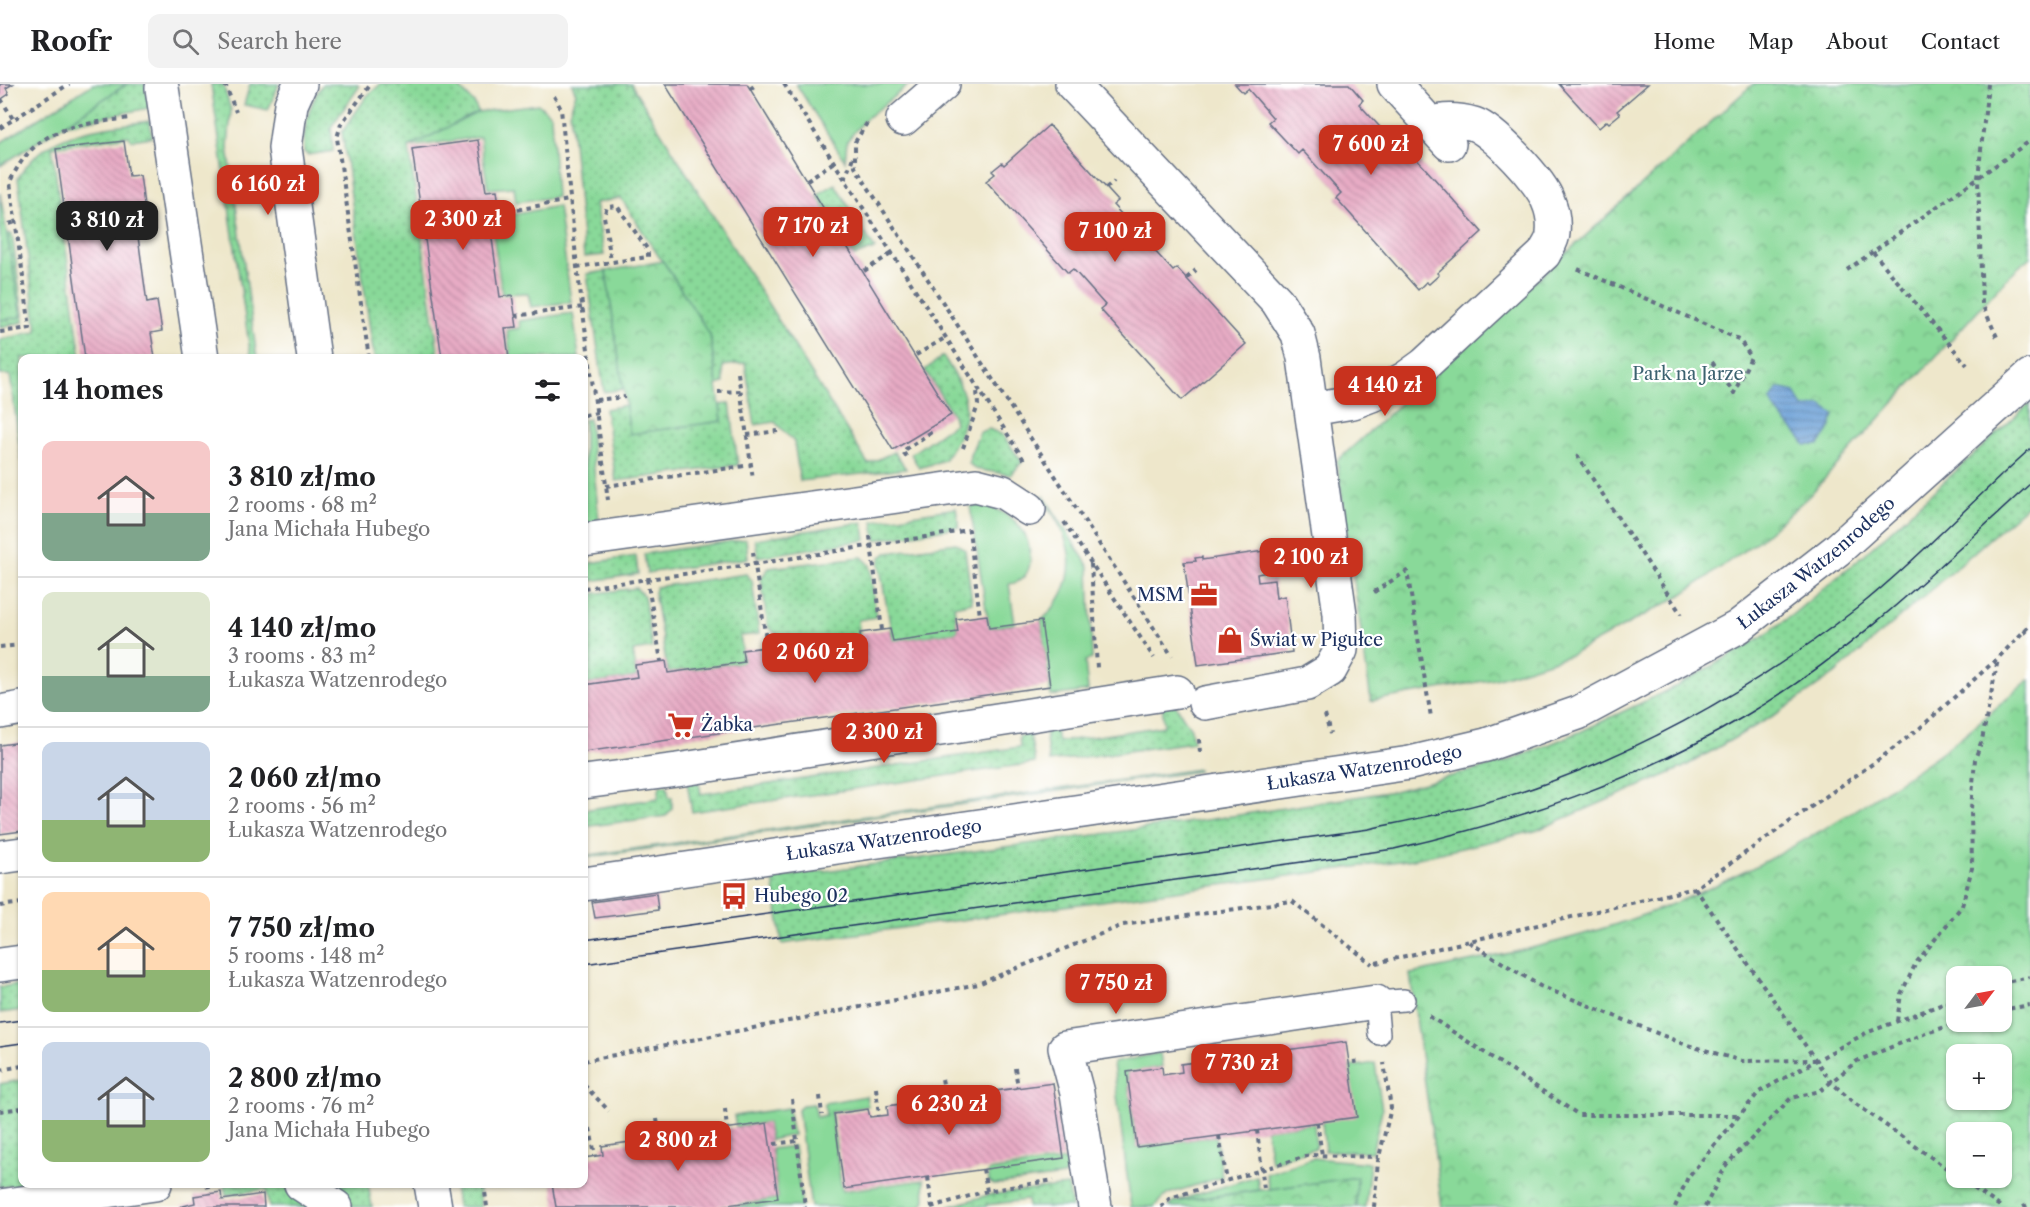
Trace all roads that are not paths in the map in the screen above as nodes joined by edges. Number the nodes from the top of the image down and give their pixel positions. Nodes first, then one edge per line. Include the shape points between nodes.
1 (300, 84) edge
2 (943, 84) edge
3 (1072, 84) edge
4 (1394, 84) edge
5 (164, 100) road end
6 (903, 119) dead end
7 (201, 354) edge
8 (313, 354) edge
9 (2030, 376) edge
10 (1311, 409) junction
11 (1044, 512) road end
12 (599, 538) edge
13 (18, 709) edge
14 (0, 711) edge
15 (588, 781) edge
16 (18, 855) edge
17 (0, 857) edge
18 (588, 883) edge
19 (18, 963) edge
20 (0, 965) edge
21 (1390, 1001) joint
22 (1379, 1034) road end
23 (127, 1188) edge
24 (307, 1188) edge
25 (432, 1188) edge
26 (0, 1206) edge
27 (336, 1207) edge
28 (435, 1207) edge
29 (1095, 1207) edge

1 - 8 street via 291,104 285,148
2 - 6 street
3 - 10 street via 1277,301 1298,334
4 - 10 street via 1439,134 1440,120 1476,125 1491,135 1537,182 1548,200 1554,234 1544,254 1406,378 1353,402
5 - 7 street
9 - 18 street, Łukasza Watzenrodego via 1837,550 1738,627 1578,713 1486,745 1410,763
10 - 15 street via 1340,614 1341,650 1330,670 1306,684 1186,686 1099,706
11 - 12 street via 1003,492 976,485
13 - 14 street
16 - 17 street
19 - 20 street
21 - 22 lane
21 - 29 street via 1065,1048 1077,1094
23 - 26 street
24 - 27 street
25 - 28 street

